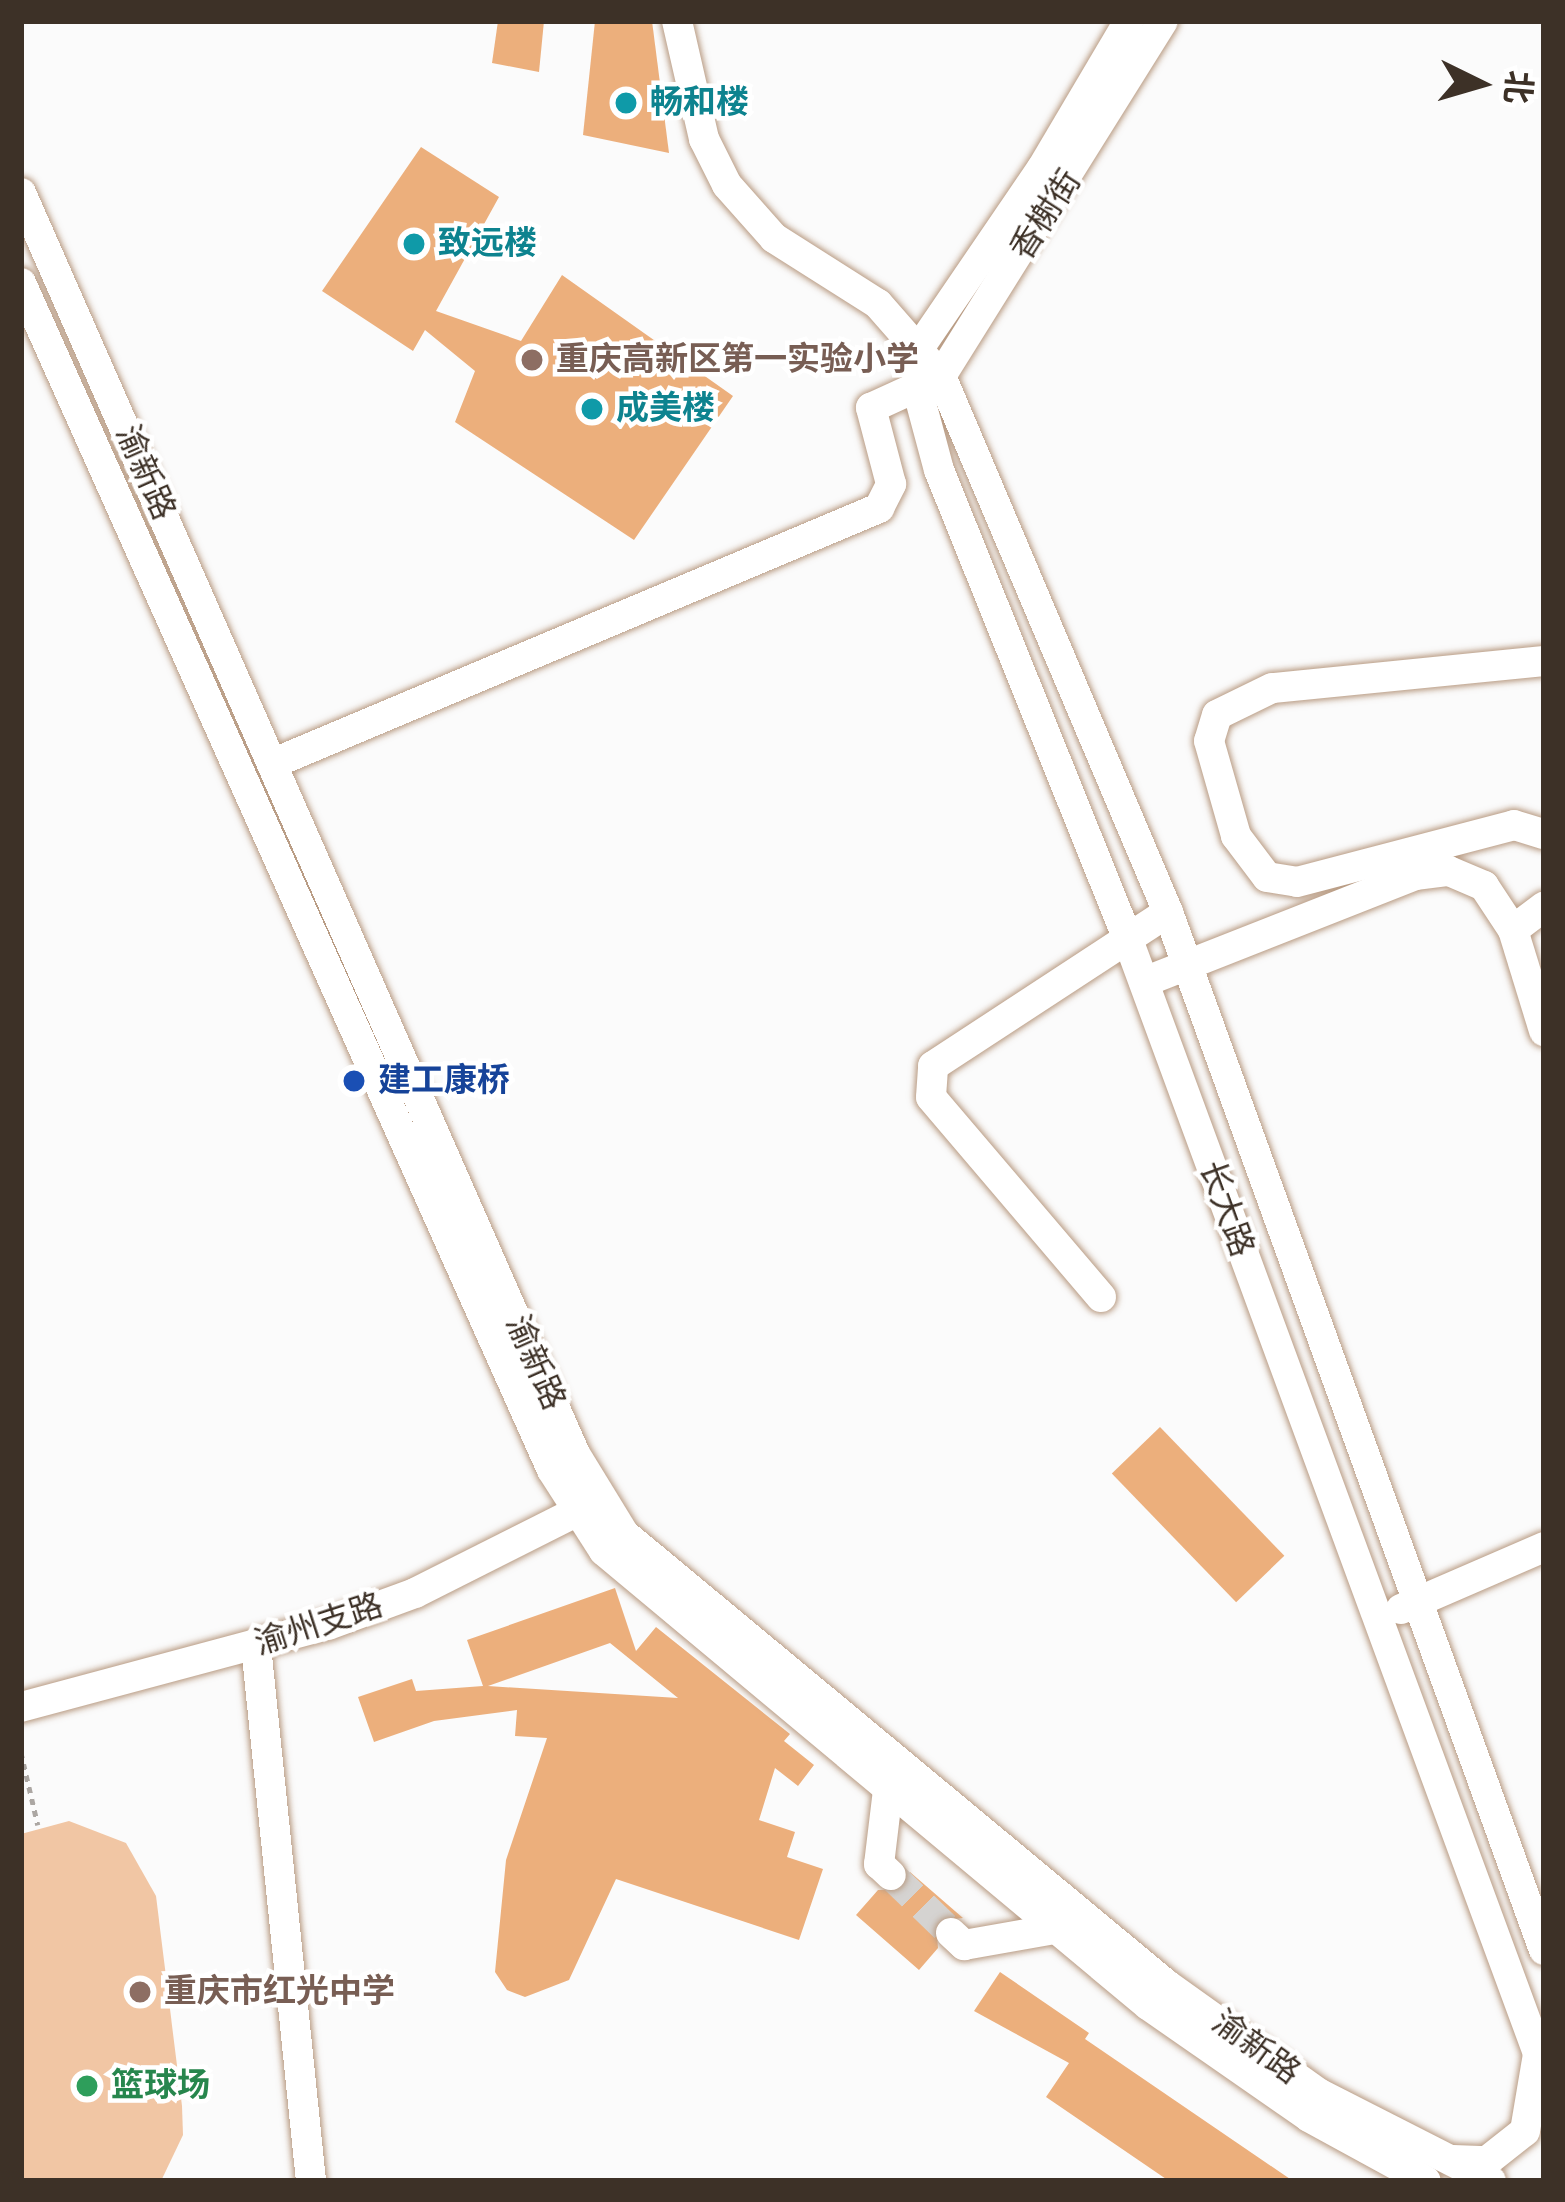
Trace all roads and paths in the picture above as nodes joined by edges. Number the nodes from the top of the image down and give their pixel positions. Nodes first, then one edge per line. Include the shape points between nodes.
1 (677, 21) edge
2 (1129, 21) edge
3 (1163, 21) edge
4 (21, 193) edge
5 (21, 284) edge
6 (920, 348) junction
7 (929, 382) junction
8 (1544, 661) edge
9 (274, 763) junction
10 (1544, 834) edge
11 (1544, 907) edge
12 (1168, 912) junction
13 (1513, 929) junction
14 (1127, 937) junction
15 (1188, 966) junction
16 (1144, 982) junction
17 (1544, 1030) edge
18 (1101, 1298) dead end
19 (588, 1506) junction
20 (1544, 1547) edge
21 (1418, 1602) junction
22 (1376, 1620) junction
23 (256, 1646) junction
24 (21, 1707) edge
25 (21, 1752) edge
26 (888, 1790) junction
27 (38, 1825) dead end
28 (891, 1875) tunnel mouth
29 (1054, 1929) junction
30 (952, 1933) tunnel mouth
31 (1544, 1951) edge
32 (1541, 2062) edge
33 (1431, 2169) edge
34 (311, 2181) edge
35 (1490, 2181) edge

1 - 6 street via 704,139 727,185 774,238 878,304
2 - 6 street, 香榭街
3 - 7 street, 香榭街
4 - 9 street, 渝新路
5 - 19 street, 渝新路
6 - 7 street
7 - 9 street via 872,408 891,484 879,508
7 - 12 street, 长大路
7 - 14 street, 长大路 via 939,470
8 - 10 street via 1272,688 1217,715 1209,741 1237,836 1268,877 1297,882 1514,825
9 - 19 street, 渝新路
11 - 13 street
12 - 14 street
12 - 15 street, 长大路
13 - 15 street via 1484,886 1448,871 1414,875
13 - 17 street
14 - 16 street, 长大路
14 - 18 street via 933,1066 931,1097
15 - 16 street
15 - 21 street, 长大路
16 - 22 street, 长大路
19 - 23 street, 渝州支路 via 415,1593
19 - 26 street, 渝新路 via 604,1551
19 - 33 street, 渝新路 via 1167,1984
20 - 21 street
21 - 22 street
21 - 31 street, 长大路
22 - 32 street, 长大路
23 - 24 street, 渝州支路
23 - 34 street
25 - 27 path
26 - 28 street via 879,1864
26 - 29 street, 渝新路
29 - 30 street via 964,1945
29 - 33 street, 渝新路 via 1292,2105
32 - 33 street via 1535,2104 1506,2153
33 - 35 street, 渝新路

